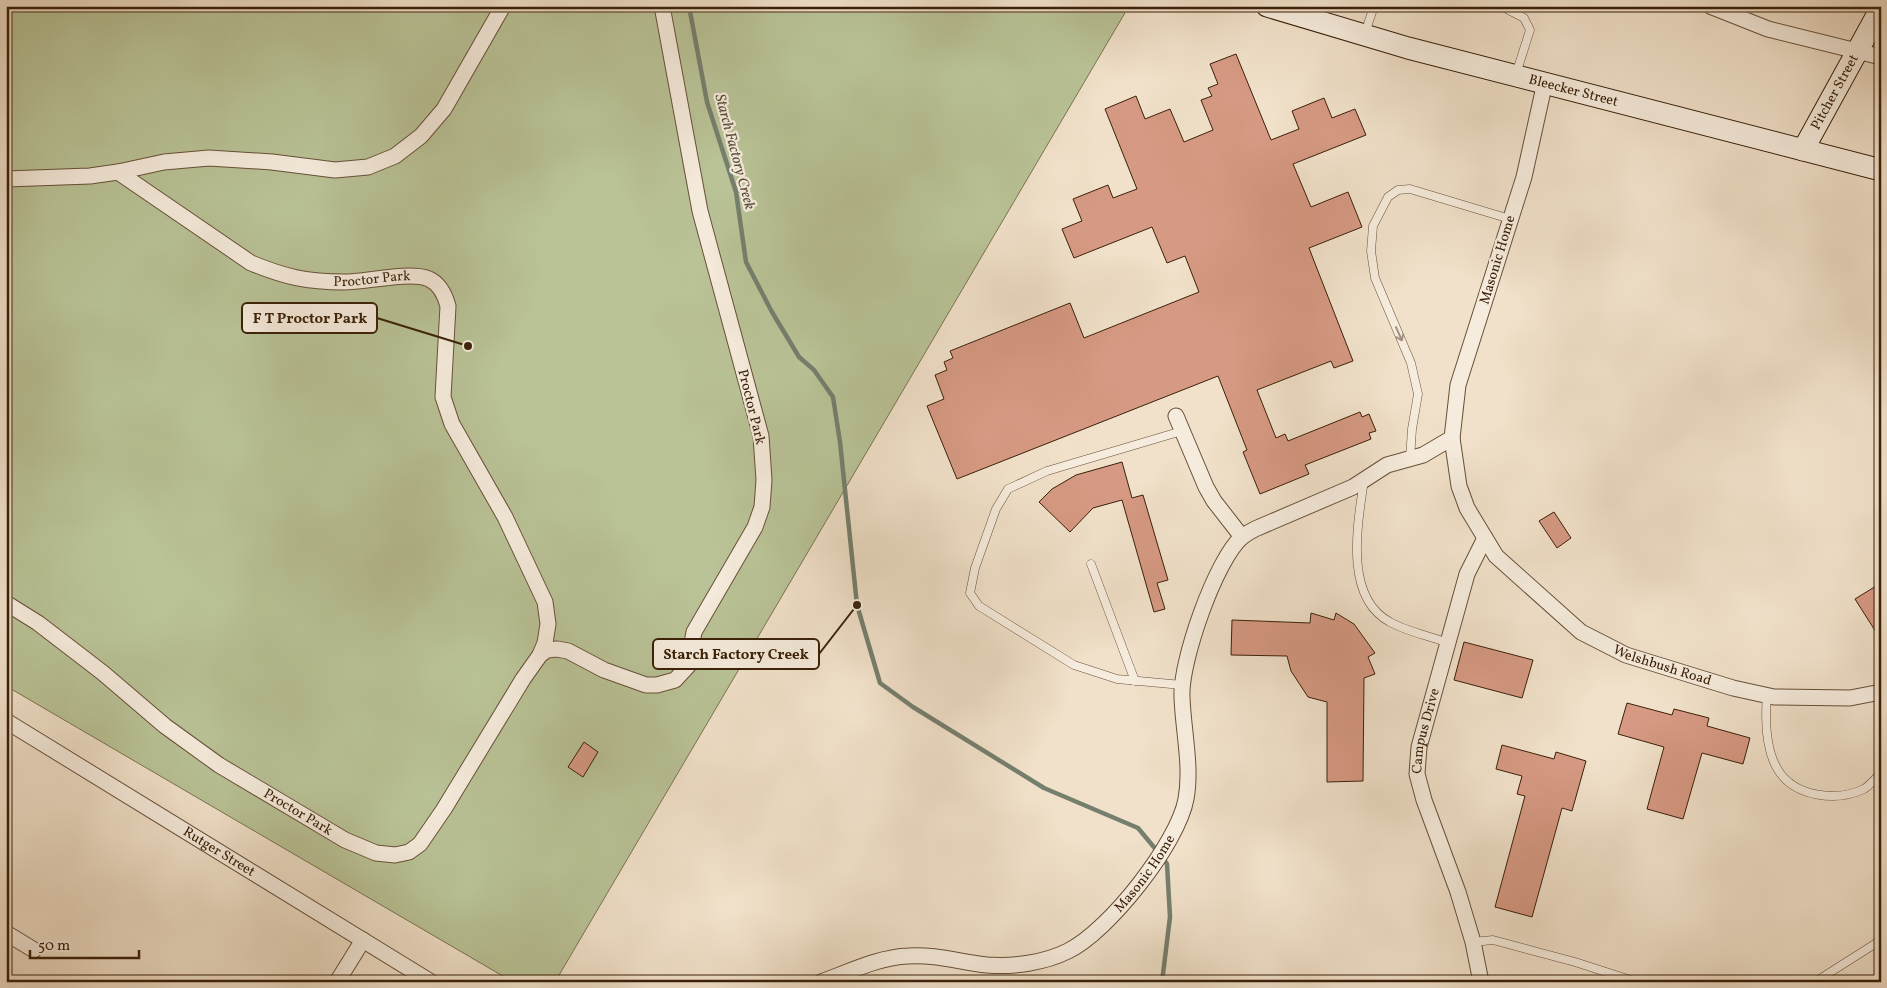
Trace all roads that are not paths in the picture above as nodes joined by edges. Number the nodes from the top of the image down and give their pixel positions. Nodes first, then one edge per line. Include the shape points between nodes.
1 (502, 6) edge
2 (662, 6) edge
3 (1267, 6) edge
4 (1374, 6) edge
5 (1501, 6) edge
6 (1710, 6) edge
7 (1881, 8) edge
8 (1364, 35) junction
9 (1858, 50) junction
10 (1881, 57) edge
11 (1516, 75) junction
12 (1545, 82) junction
13 (1803, 150) junction
14 (1881, 170) edge
15 (118, 172) junction
16 (6, 179) edge
17 (1510, 219) junction
18 (1176, 416) dead end
19 (1182, 431) junction
20 (1452, 438) junction
21 (1410, 459) junction
22 (1364, 480) junction
23 (1242, 537) junction
24 (1485, 538) junction
25 (1091, 564) dead end
26 (6, 603) edge
27 (1448, 643) junction
28 (540, 655) junction
29 (1135, 681) junction
30 (1182, 685) junction
31 (1881, 692) edge
32 (1767, 695) junction
33 (6, 721) edge
34 (1881, 773) edge
35 (6, 933) edge
36 (363, 940) junction
37 (1881, 940) edge
38 (1473, 942) junction
39 (34, 950) dead end
40 (337, 982) edge
41 (431, 982) edge
42 (821, 982) edge
43 (1481, 982) edge
44 (1637, 982) edge
45 (1815, 982) edge

1 - 15 street via 444,109 421,136 395,156 368,167 335,170 209,158 164,162
2 - 28 street, Proctor Park via 700,211 761,436 762,507 755,527 694,632 688,666 676,680 646,685 604,670 568,651 547,650
3 - 8 street, Bleecker Street
4 - 8 lane
5 - 11 lane via 1524,18 1530,30
6 - 9 street via 1768,29
7 - 9 street, Pitcher Street
8 - 11 street, Bleecker Street
9 - 10 street
9 - 13 street, Pitcher Street
11 - 12 street, Bleecker Street
12 - 13 street, Bleecker Street
12 - 17 street, Masonic Home via 1524,177
13 - 14 street, Bleecker Street
15 - 16 street
15 - 28 street, Proctor Park via 251,263 275,273 300,280 345,282 428,278 436,284 448,306 443,397 452,424 505,517 545,602 548,624
17 - 20 street, Masonic Home via 1458,385
17 -> 21 lane via 1410,189 1398,190 1388,197 1374,226 1371,252 1375,278 1412,362 1418,394
18 - 19 street
19 - 23 street via 1206,487
19 - 29 lane via 1048,471 1008,489 996,509 975,568 970,593 979,606 1074,665 1117,679
20 - 21 street, Masonic Home via 1423,456
20 - 24 street, Masonic Home via 1459,486 1467,508
21 - 22 street, Masonic Home via 1387,465
22 - 23 street, Masonic Home
22 - 27 lane via 1357,568 1360,583 1372,607 1389,622
23 - 30 street, Masonic Home via 1226,559 1201,611
24 - 27 street, Campus Drive via 1466,574
24 - 32 street, Welshbush Road via 1496,556 1581,632 1626,655 1732,688
25 - 29 lane
26 - 28 street, Proctor Park via 45,628 165,726 219,765 345,840 376,853 396,855 409,852 420,844
27 - 38 street, Campus Drive via 1419,747 1417,774
29 - 30 lane
30 - 42 street, Masonic Home via 1188,776 1180,819 1130,895 1096,933 1068,951 1024,964 988,965 940,957 908,956 886,959
31 - 32 street, Welshbush Road via 1850,698
32 - 34 lane via 1767,741 1778,770 1797,788 1816,795 1842,795 1864,788
33 - 36 street, Rutger Street
35 - 39 street
36 - 40 street
36 - 41 street, Rutger Street
37 - 45 lane
38 - 43 street, Campus Drive
38 - 44 lane via 1493,940

